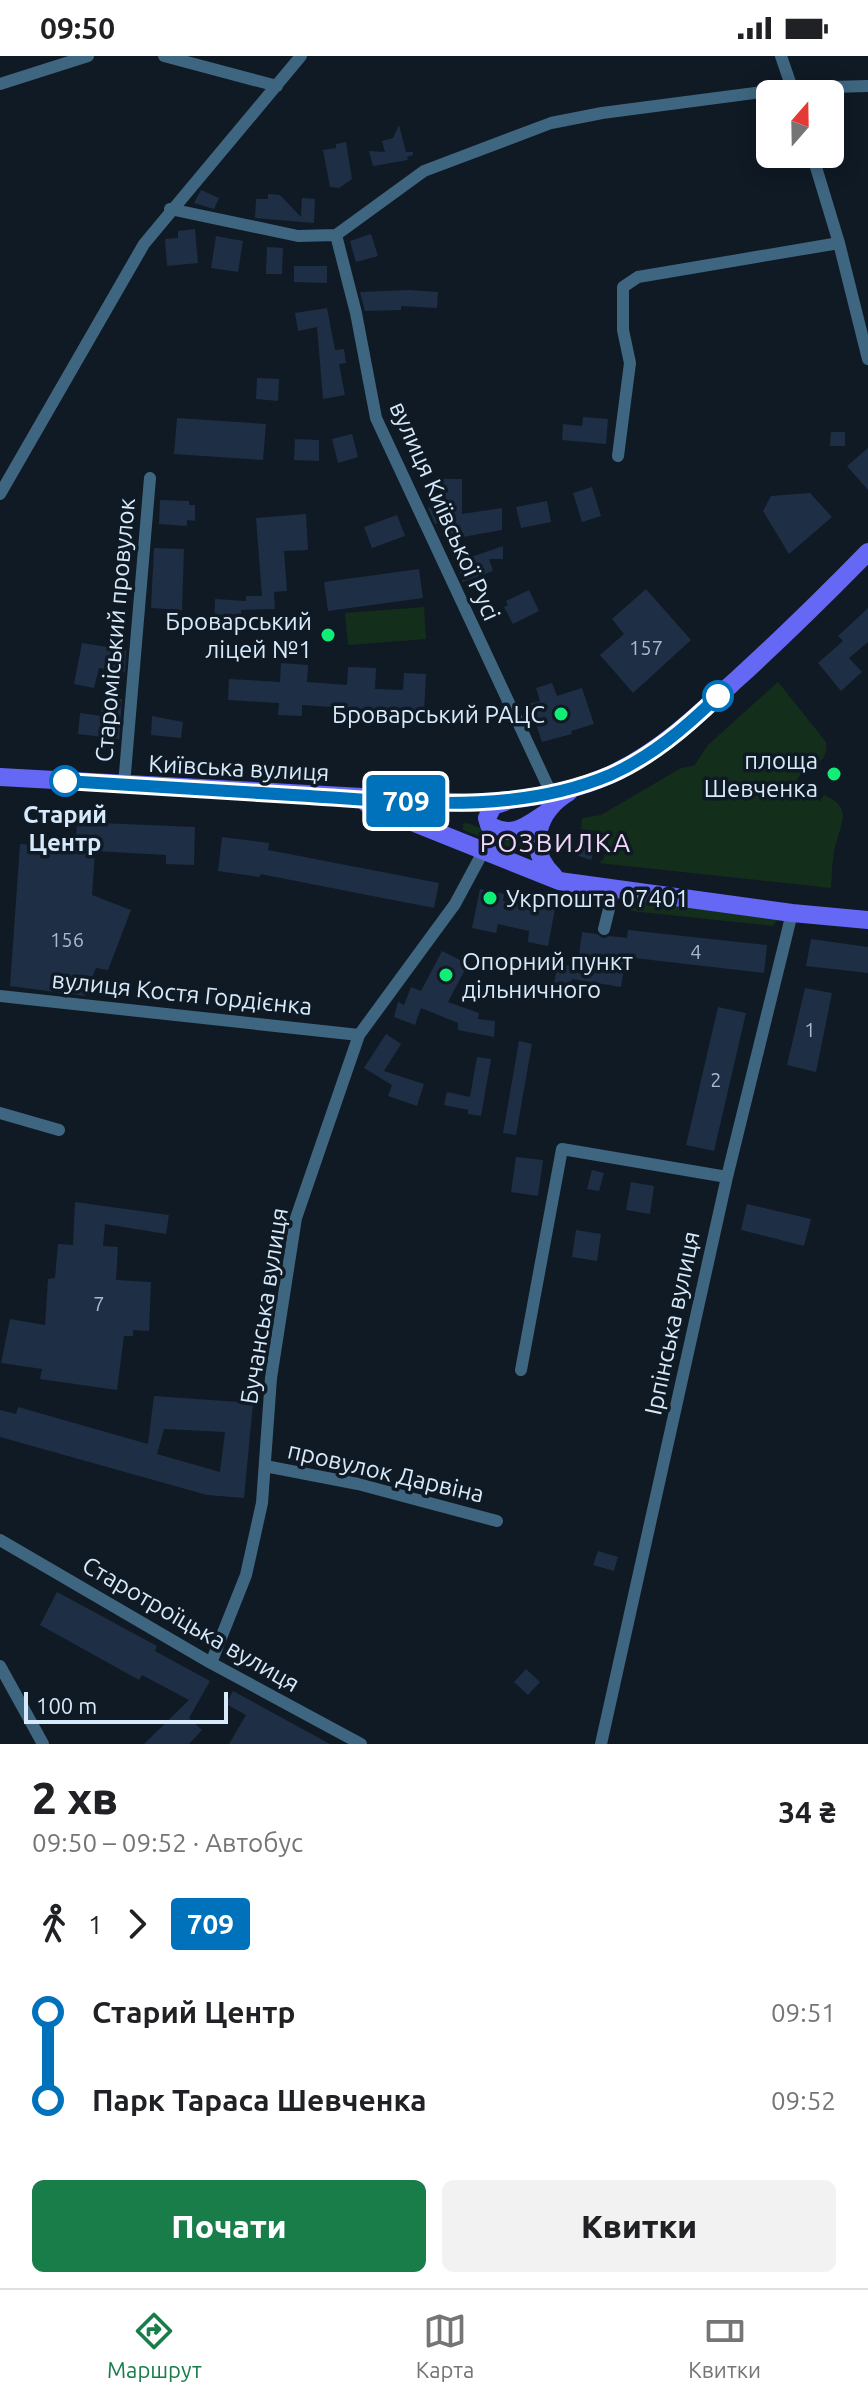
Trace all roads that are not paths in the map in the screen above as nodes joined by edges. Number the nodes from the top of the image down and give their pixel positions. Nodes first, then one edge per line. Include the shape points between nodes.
1 (88, 56) edge
2 (164, 56) edge
3 (301, 56) edge
4 (781, 56) edge
5 (789, 80) edge
6 (0, 84) edge
7 (277, 86) junction
8 (868, 86) edge
9 (844, 88) edge
10 (756, 95) edge
11 (816, 168) edge
12 (170, 209) junction
13 (336, 235) junction
14 (839, 243) junction
15 (868, 359) edge
16 (618, 456) dead end
17 (150, 478) dead end
18 (0, 494) edge
19 (868, 552) edge
20 (0, 777) edge
21 (124, 785) junction
22 (354, 798) junction
23 (510, 800) junction
24 (550, 802) junction
25 (484, 850) junction
26 (559, 881) junction
27 (614, 889) junction
28 (792, 913) junction
29 (868, 920) edge
30 (604, 929) dead end
31 (0, 996) edge
32 (359, 1035) junction
33 (0, 1113) edge
34 (59, 1130) dead end
35 (727, 1177) junction
36 (521, 1370) dead end
37 (265, 1466) junction
38 (497, 1521) dead end
39 (0, 1540) edge
40 (211, 1663) junction
41 (0, 1666) edge
42 (43, 1744) edge
43 (361, 1744) edge
44 (601, 1744) edge

1 - 6 street
2 - 7 street
3 - 7 street
4 - 5 street
7 - 12 street
8 - 9 street
10 - 13 street via 551,123 424,171
11 - 14 street
12 - 13 street via 298,236
12 - 18 street via 144,244
13 - 24 street, вулиця Київської Русі via 376,418
14 - 15 street
14 - 16 street via 638,277 623,287 630,363
17 - 21 street, Староміський провулок
19 - 24 main road via 672,737 612,774
20 - 21 main road, Київська вулиця
21 - 22 main road, Київська вулиця
22 - 23 main road, Київська вулиця
22 - 25 main road
23 - 24 main road, Київська вулиця
23 - 24 main road via 493,806 489,825 518,831
24 - 26 main road via 536,849 543,866
25 - 26 main road
25 - 32 street, Бучанська вулиця via 455,904
26 - 27 main road
27 - 28 main road
27 - 30 street
28 - 29 main road
28 - 35 street, Ірпінська вулиця
31 - 32 street, вулиця Костя Гордієнка
32 - 37 street, Бучанська вулиця via 296,1218 271,1378
33 - 34 street
35 - 36 street via 562,1149
35 - 44 street, Ірпінська вулиця
37 - 38 street, провулок Дарвіна
37 - 40 street, Бучанська вулиця via 246,1575
39 - 40 street, Старотроїцька вулиця
40 - 43 street, Старотроїцька вулиця
41 - 42 street

